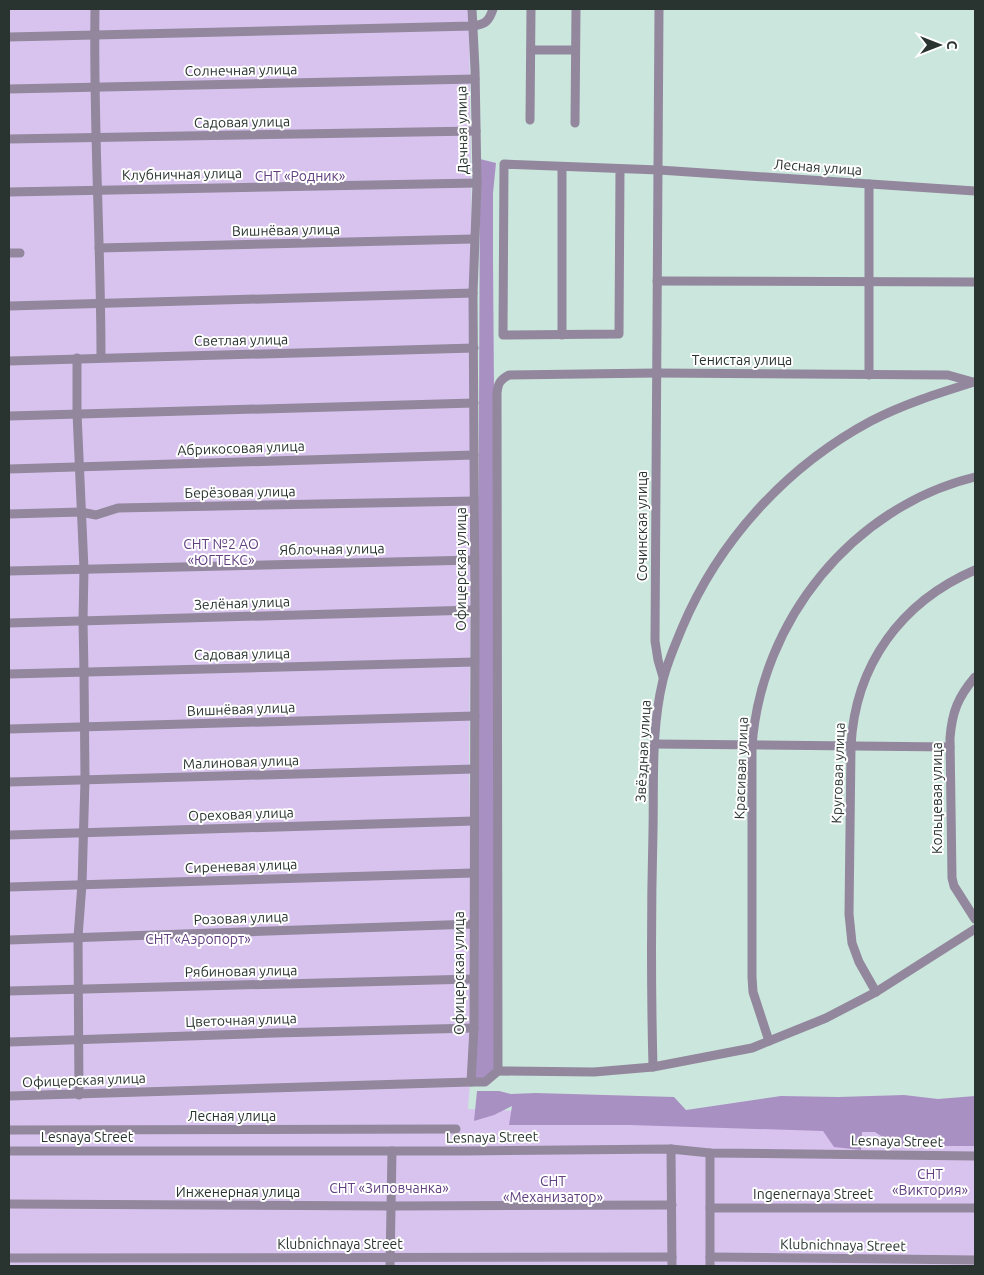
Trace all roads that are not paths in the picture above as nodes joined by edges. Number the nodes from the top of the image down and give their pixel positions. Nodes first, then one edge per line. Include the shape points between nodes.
1 (95, 9) edge
2 (472, 9) edge
3 (493, 9) edge
4 (531, 9) edge
5 (576, 9) edge
6 (659, 9) edge
7 (473, 26) junction
8 (94, 35) junction
9 (9, 36) edge
10 (531, 50) junction
11 (575, 50) junction
12 (475, 79) junction
13 (94, 87) junction
14 (9, 89) edge
15 (530, 120) dead end
16 (575, 124) dead end
17 (476, 131) junction
18 (96, 137) junction
19 (9, 139) edge
20 (562, 168) junction
21 (620, 170) junction
22 (659, 170) junction
23 (477, 183) junction
24 (869, 184) junction
25 (98, 189) junction
26 (975, 191) edge
27 (9, 192) edge
28 (474, 239) junction
29 (99, 248) junction
30 (9, 253) edge
31 (20, 253) dead end
32 (657, 281) junction
33 (869, 282) junction
34 (975, 282) edge
35 (473, 293) junction
36 (101, 304) junction
37 (9, 306) edge
38 (562, 335) junction
39 (474, 348) junction
40 (77, 358) junction
41 (101, 358) junction
42 (9, 361) edge
43 (656, 373) junction
44 (868, 375) junction
45 (974, 382) edge
46 (474, 403) junction
47 (77, 413) junction
48 (9, 416) edge
49 (474, 455) junction
50 (80, 467) junction
51 (9, 469) edge
52 (975, 477) edge
53 (474, 501) junction
54 (81, 512) junction
55 (9, 514) edge
56 (475, 560) junction
57 (84, 568) junction
58 (9, 570) edge
59 (975, 570) edge
60 (475, 610) junction
61 (83, 621) junction
62 (9, 623) edge
63 (475, 662) junction
64 (84, 672) junction
65 (9, 674) edge
66 (664, 677) junction
67 (975, 677) edge
68 (475, 716) junction
69 (84, 727) junction
70 (9, 729) edge
71 (654, 744) junction
72 (752, 746) junction
73 (851, 746) junction
74 (950, 747) junction
75 (474, 769) junction
76 (84, 780) junction
77 (9, 782) edge
78 (474, 821) junction
79 (83, 833) junction
80 (9, 835) edge
81 (473, 873) junction
82 (82, 884) junction
83 (9, 887) edge
84 (975, 919) edge
85 (474, 924) junction
86 (975, 929) edge
87 (78, 937) junction
88 (9, 940) edge
89 (474, 979) junction
90 (79, 988) junction
91 (9, 991) edge
92 (876, 992) junction
93 (474, 1028) junction
94 (77, 1040) junction
95 (769, 1041) junction
96 (9, 1042) edge
97 (653, 1068) junction
98 (498, 1071) junction
99 (471, 1082) junction
100 (79, 1095) junction
101 (9, 1096) edge
102 (456, 1129) dead end
103 (9, 1130) edge
104 (671, 1149) junction
105 (9, 1151) edge
106 (392, 1151) junction
107 (710, 1153) junction
108 (975, 1156) edge
109 (9, 1204) edge
110 (391, 1206) junction
111 (672, 1206) junction
112 (710, 1208) junction
113 (975, 1208) edge
114 (9, 1258) edge
115 (975, 1260) edge
116 (390, 1262) edge
117 (672, 1262) edge
118 (710, 1262) edge

1 - 8 street
2 - 7 street, Дачная улица
3 - 7 street via 489,20
4 - 10 street
5 - 11 street
6 - 22 street, Сочинская улица
7 - 8 street
7 - 12 street, Дачная улица
8 - 9 street
8 - 13 street
10 - 11 street
10 - 15 street
11 - 16 street
12 - 13 street, Солнечная улица
12 - 17 street, Дачная улица
13 - 14 street, Солнечная улица
13 - 18 street
17 - 18 street, Садовая улица
17 - 23 street, Дачная улица
18 - 19 street, Садовая улица
18 - 25 street
20 - 21 street, Лесная улица
20 - 38 street
20 - 38 street, Лесная улица via 504,164 503,336
21 - 22 street, Лесная улица
21 - 38 street via 619,334
22 - 24 street, Лесная улица
22 - 32 street, Сочинская улица
23 - 25 street, Клубничная улица
23 - 28 street, Дачная улица
24 - 26 street, Лесная улица
24 - 33 street
25 - 27 street, Клубничная улица
25 - 29 street
28 - 29 street, Вишнёвая улица
28 - 35 street, Дачная улица
29 - 36 street
30 - 31 street
32 - 33 street
32 - 43 street, Сочинская улица
33 - 34 street
33 - 44 street
35 - 36 street
35 - 39 street, Дачная улица
36 - 37 street
36 - 41 street
39 - 41 street, Светлая улица
39 - 46 street, Офицерская улица
40 - 41 street, Светлая улица
40 - 42 street, Светлая улица
40 - 47 street
43 - 44 street, Тенистая улица
43 - 66 street, Сочинская улица via 655,641
43 - 98 street, Тенистая улица via 509,375 498,384
44 - 45 street, Тенистая улица via 948,375
45 - 66 street, Звёздная улица via 906,404 872,420 790,478 754,513 725,548 688,613
46 - 47 street
46 - 49 street, Офицерская улица
47 - 48 street
47 - 50 street
49 - 50 street, Абрикосовая улица
49 - 53 street, Офицерская улица
50 - 51 street, Абрикосовая улица
50 - 54 street
52 - 72 street, Красивая улица via 940,488 880,520 840,554 818,579 790,620 773,654 758,701
53 - 54 street, Берёзовая улица via 118,508 96,515
53 - 56 street, Офицерская улица
54 - 55 street, Берёзовая улица
54 - 57 street
56 - 57 street, Яблочная улица
56 - 60 street, Офицерская улица
57 - 58 street, Яблочная улица
57 - 61 street
59 - 73 street, Круговая улица via 920,603 890,634 863,685
60 - 61 street, Зелёная улица
60 - 63 street, Офицерская улица
61 - 62 street, Зелёная улица
61 - 64 street
63 - 64 street, Садовая улица
63 - 68 street, Офицерская улица
64 - 65 street, Садовая улица
64 - 69 street
66 - 71 street, Звёздная улица
67 - 74 street, Кольцевая улица via 961,695 952,718
68 - 69 street, Вишнёвая улица
68 - 75 street, Офицерская улица
69 - 70 street, Вишнёвая улица
69 - 76 street
71 - 72 street
71 - 97 street, Звёздная улица
72 - 73 street
72 - 95 street, Красивая улица via 752,977 753,992
73 - 74 street
73 - 92 street, Круговая улица via 852,943
74 - 84 street, Кольцевая улица via 952,878
75 - 76 street, Малиновая улица
75 - 78 street, Офицерская улица
76 - 77 street, Малиновая улица
76 - 79 street
78 - 79 street, Ореховая улица
78 - 81 street, Офицерская улица
79 - 80 street, Ореховая улица
79 - 82 street
81 - 82 street, Сиреневая улица
81 - 85 street, Офицерская улица
82 - 83 street, Сиреневая улица
82 - 87 street
85 - 87 street, Розовая улица
85 - 89 street, Офицерская улица
86 - 92 street
87 - 88 street, Розовая улица
87 - 90 street
89 - 90 street, Рябиновая улица
89 - 93 street, Офицерская улица
90 - 91 street, Рябиновая улица
90 - 94 street
92 - 95 street via 826,1018
93 - 94 street, Цветочная улица
93 - 99 street, Офицерская улица
94 - 96 street, Цветочная улица
94 - 100 street
95 - 97 street via 752,1048
97 - 98 street via 594,1072
98 - 99 street via 485,1082
99 - 100 street, Офицерская улица
100 - 101 street, Офицерская улица
102 - 103 street, Лесная улица
104 - 106 street, Lesnaya Street
104 - 107 street, Lesnaya Street
104 - 111 street
105 - 106 street, Lesnaya Street
106 - 110 street
107 - 108 street, Lesnaya Street
107 - 112 street
109 - 110 street, Инженерная улица
110 - 111 street, Инженерная улица
110 - 116 street
111 - 117 street
112 - 113 street, Ingenernaya Street
112 - 118 street
114 - 116 street, Klubnichnaya Street
115 - 118 street, Klubnichnaya Street
116 - 117 street, Klubnichnaya Street

